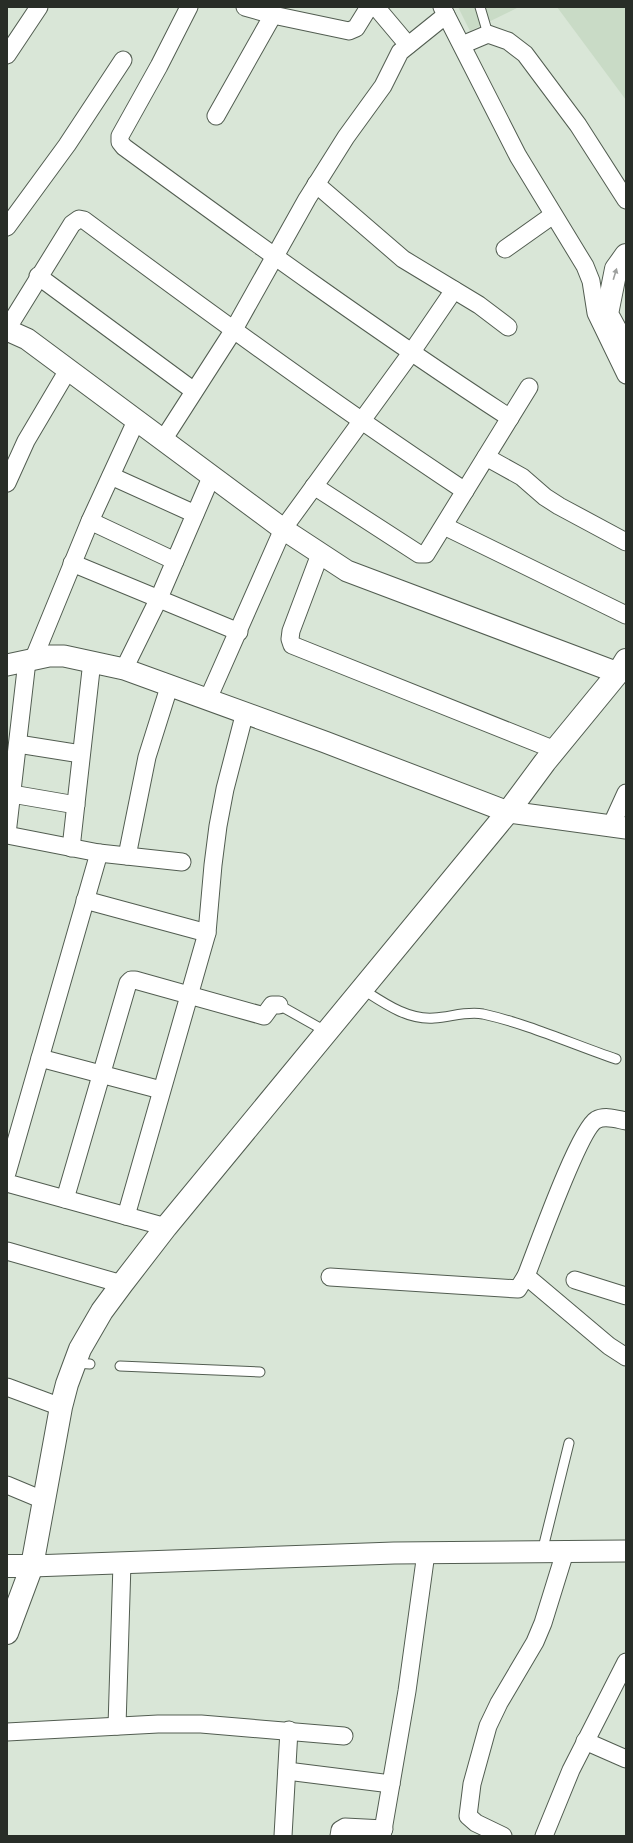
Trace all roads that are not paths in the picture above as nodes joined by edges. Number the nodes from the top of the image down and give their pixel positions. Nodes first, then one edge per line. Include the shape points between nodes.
1 (39, 7) edge
2 (189, 7) edge
3 (245, 7) edge
4 (368, 7) edge
5 (376, 7) edge
6 (480, 7) edge
7 (444, 11) edge
8 (273, 15) junction
9 (488, 34) junction
10 (462, 44) junction
11 (408, 45) junction
12 (7, 55) edge
13 (123, 60) dead end
14 (216, 116) dead end
15 (316, 184) junction
16 (626, 200) edge
17 (553, 215) junction
18 (7, 227) edge
19 (505, 249) dead end
20 (626, 255) edge
21 (275, 257) junction
22 (38, 276) junction
23 (626, 288) edge
24 (454, 290) junction
25 (626, 295) edge
26 (508, 327) dead end
27 (7, 329) edge
28 (233, 331) junction
29 (626, 349) edge
30 (411, 353) junction
31 (68, 370) junction
32 (626, 375) edge
33 (529, 387) dead end
34 (194, 391) junction
35 (510, 418) junction
36 (136, 421) junction
37 (361, 422) junction
38 (163, 440) junction
39 (486, 457) junction
40 (212, 475) junction
41 (111, 476) junction
42 (7, 483) edge
43 (314, 486) junction
44 (465, 491) junction
45 (195, 514) junction
46 (90, 521) junction
47 (444, 526) junction
48 (283, 529) junction
49 (626, 542) edge
50 (320, 554) junction
51 (175, 561) junction
52 (72, 563) junction
53 (158, 598) junction
54 (626, 615) edge
55 (239, 632) junction
56 (30, 660) junction
57 (92, 661) junction
58 (7, 665) edge
59 (124, 669) junction
60 (623, 670) edge
61 (170, 684) junction
62 (208, 699) junction
63 (245, 712) junction
64 (18, 744) junction
65 (554, 750) junction
66 (82, 754) junction
67 (626, 793) edge
68 (12, 794) junction
69 (76, 804) junction
70 (508, 812) junction
71 (619, 827) edge
72 (7, 835) edge
73 (71, 848) junction
74 (99, 853) junction
75 (127, 856) junction
76 (182, 862) dead end
77 (85, 900) junction
78 (206, 933) junction
79 (362, 989) junction
80 (189, 995) junction
81 (279, 1005) joint
82 (327, 1032) junction
83 (40, 1058) junction
84 (616, 1059) dead end
85 (101, 1074) junction
86 (161, 1090) junction
87 (626, 1120) edge
88 (7, 1174) edge
89 (7, 1183) edge
90 (65, 1199) junction
91 (126, 1216) junction
92 (166, 1227) junction
93 (7, 1251) edge
94 (526, 1276) junction
95 (330, 1277) dead end
96 (575, 1280) dead end
97 (122, 1284) junction
98 (626, 1296) edge
99 (626, 1357) edge
100 (120, 1366) dead end
101 (260, 1372) dead end
102 (7, 1387) edge
103 (61, 1407) junction
104 (570, 1443) dead end
105 (7, 1485) edge
106 (43, 1500) junction
107 (626, 1551) edge
108 (542, 1552) junction
109 (565, 1552) junction
110 (426, 1553) junction
111 (122, 1563) junction
112 (7, 1566) edge
113 (32, 1566) junction
114 (7, 1633) edge
115 (626, 1662) edge
116 (117, 1726) junction
117 (288, 1730) junction
118 (7, 1732) edge
119 (344, 1736) dead end
120 (585, 1741) junction
121 (626, 1759) edge
122 (287, 1771) junction
123 (391, 1784) junction
124 (383, 1832) edge
125 (283, 1836) edge
126 (339, 1836) edge
127 (503, 1836) edge
128 (544, 1836) edge

1 - 12 street
2 - 21 street via 123,130 120,142
3 - 8 street
4 - 8 street via 356,28 349,31
5 - 11 street
6 - 9 lane
7 - 10 street
7 - 11 street
8 - 14 street
9 - 10 street
9 - 16 street via 508,41 525,54 578,125
10 - 17 street via 518,156
11 - 15 street via 395,59 383,86
13 - 18 street via 67,145
15 - 21 street
15 - 24 street via 403,259
17 - 19 street
17 - 32 street via 589,274 596,313
29 -> 20 main road via 608,314 616,269
21 - 28 street
21 - 30 street
22 - 27 street
22 - 28 street via 72,224 79,219 84,220
22 - 34 street
23 - 25 main road
24 - 26 street
24 - 30 street
27 - 31 street via 27,339
28 - 34 street
28 - 37 street
30 - 35 street
30 - 37 street
31 - 36 street
31 - 42 street via 26,440
33 - 35 street
34 - 38 street
35 - 39 street
36 - 38 street
36 - 41 street
37 - 43 street
37 - 44 street
38 - 40 street
39 - 44 street
39 - 49 street via 522,477 559,506
40 - 45 street
40 - 48 street
41 - 45 street
41 - 46 street
43 - 47 street via 423,555 429,551
43 - 48 street
44 - 47 street
45 - 51 street
46 - 51 street
46 - 52 street
47 - 54 street
48 - 50 street
48 - 55 street
50 - 60 street via 347,571
50 - 65 street via 291,631 292,645
51 - 53 street
52 - 53 street
52 - 56 street
53 - 55 street
53 - 59 street
55 - 62 street
56 - 57 street via 64,656
56 - 58 street
56 - 64 street
57 - 59 street
57 - 66 street
59 - 61 street
60 - 65 main road
61 - 62 street
61 - 75 street via 147,757
62 - 63 street
63 - 70 street
63 - 78 street via 218,826
64 - 66 street
64 - 68 street
65 - 70 main road
66 - 69 street
67 - 71 street
68 - 69 street
68 - 72 street
69 - 73 street
70 - 71 street
70 - 79 main road
72 - 73 street
73 - 74 street
74 - 75 street
74 - 77 street
75 - 76 street
77 - 78 street
77 - 83 street
78 - 80 street
79 - 82 main road
79 - 84 lane via 406,1014 434,1018 467,1012 481,1014
80 - 81 street via 264,1016 272,1005
80 - 85 street via 135,980 128,982
80 - 86 street
81 - 82 lane
82 - 92 main road
83 - 85 street
83 - 88 street
85 - 86 street
85 - 90 street
86 - 91 street
87 - 94 street via 597,1120 586,1131
89 - 90 street
90 - 91 street
91 - 92 street
92 - 97 main road
93 - 97 street
94 - 95 street via 522,1285 513,1290
94 - 99 street via 609,1346
96 - 98 street
97 - 103 main road via 102,1311 80,1349 83,1364
100 - 101 lane
102 - 103 street
103 - 106 main road
104 - 108 lane
105 - 106 street
106 - 113 main road
107 - 109 street
108 - 109 street
108 - 110 street
109 - 127 street via 544,1623 488,1726 472,1784 468,1816 476,1823
110 - 111 street
110 - 123 street
111 - 113 street
111 - 116 street
112 - 113 main road
113 - 114 main road
115 - 120 street
116 - 117 street via 200,1724
116 - 118 street
117 - 119 street
117 - 122 street
120 - 121 street
120 - 128 street
122 - 123 street
122 - 125 street
123 - 124 street
124 - 126 street via 345,1828 340,1830

